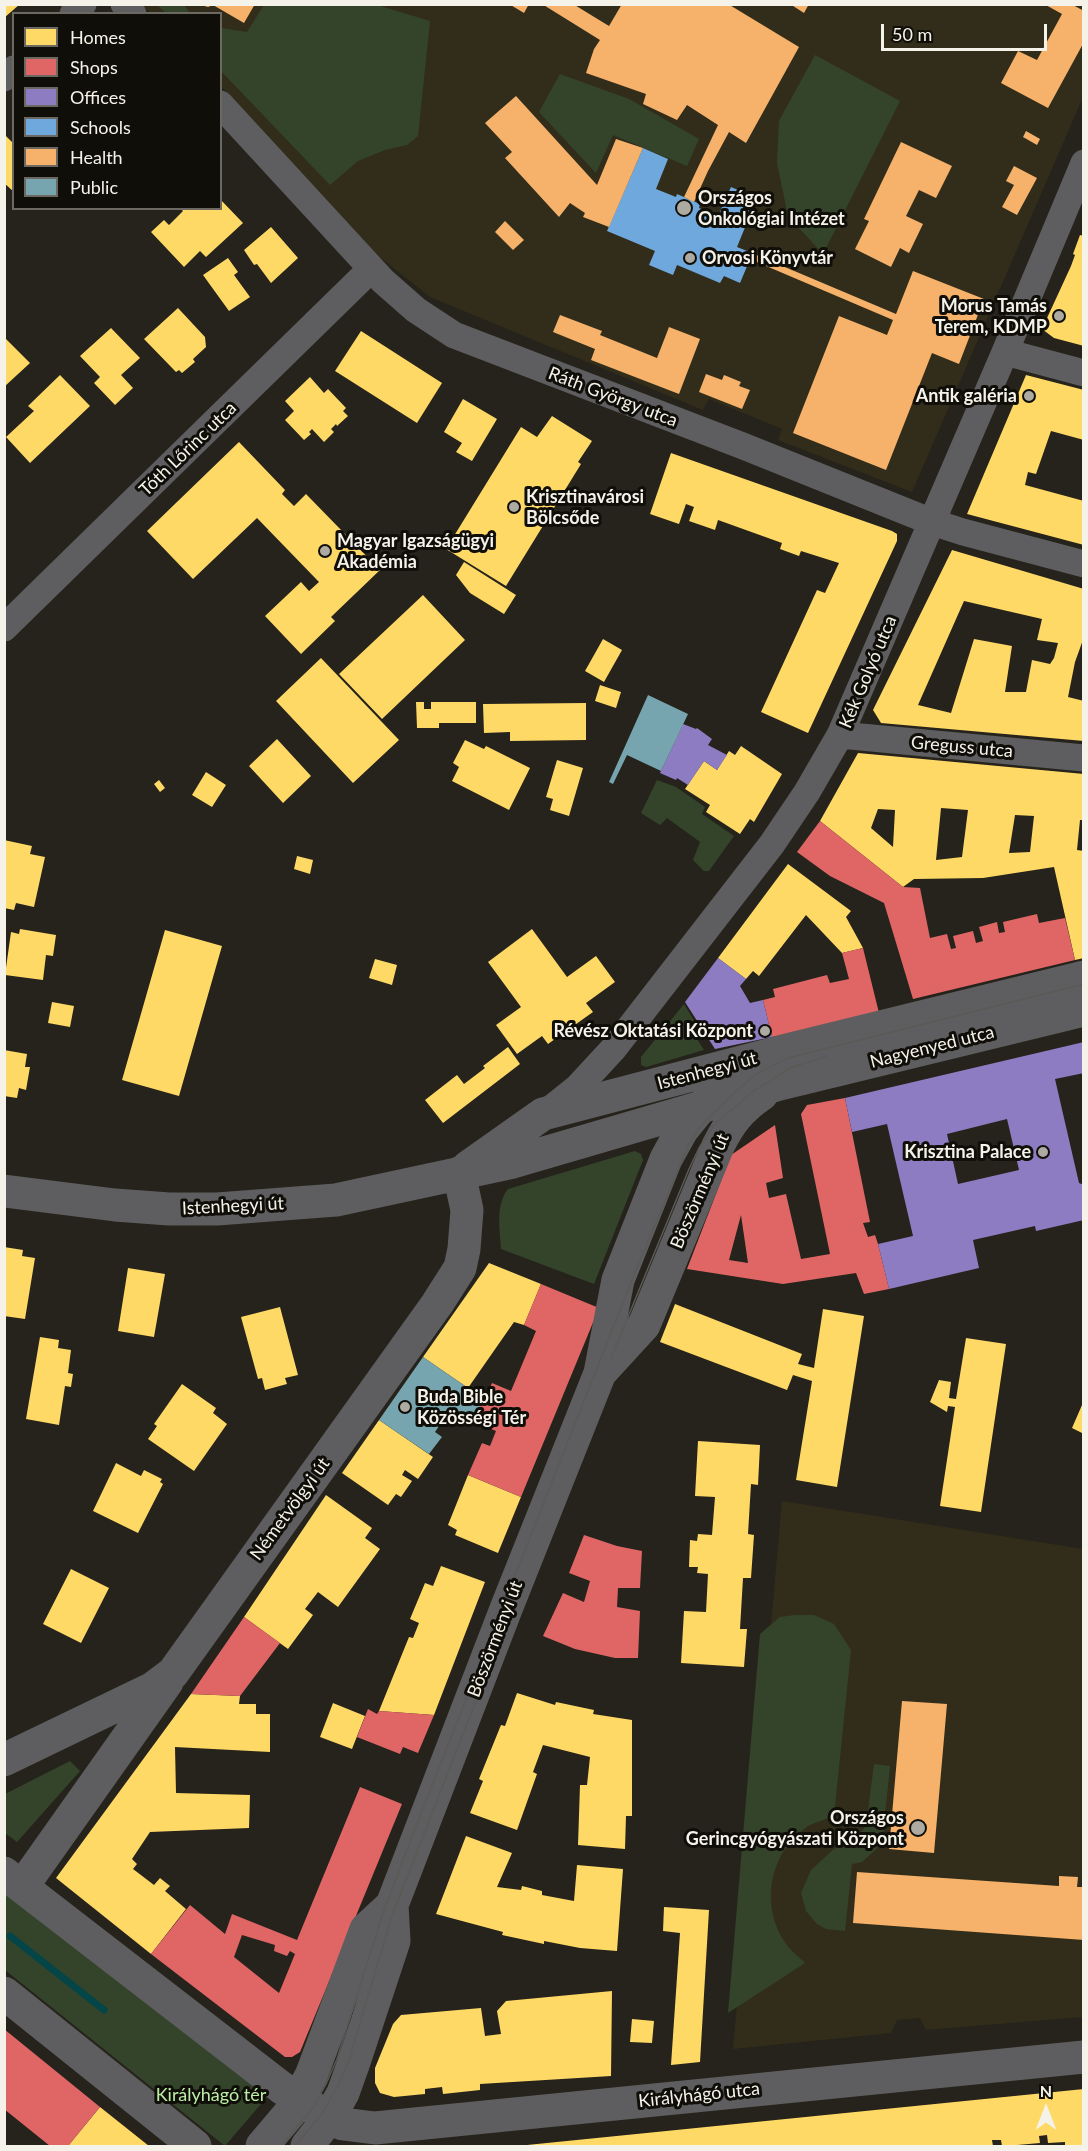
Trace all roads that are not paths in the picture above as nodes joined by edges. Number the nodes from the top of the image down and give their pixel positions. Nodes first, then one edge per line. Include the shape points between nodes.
1 (222, 106) edge
2 (1083, 162) edge
3 (371, 269) junction
4 (1005, 352) junction
5 (1083, 373) edge
6 (933, 522) junction
7 (1083, 564) edge
8 (4, 628) edge
9 (840, 735) junction
10 (1083, 758) edge
11 (1083, 977) edge
12 (1083, 1010) edge
13 (795, 1048) junction
14 (780, 1084) junction
15 (699, 1109) junction
16 (543, 1114) junction
17 (639, 1126) junction
18 (666, 1159) junction
19 (459, 1173) junction
20 (4, 1191) edge
21 (600, 1373) junction
22 (173, 1673) junction
23 (4, 1760) edge
24 (14, 1880) edge
25 (4, 1993) edge
26 (1083, 2057) edge
27 (315, 2109) junction
28 (195, 2146) edge
29 (262, 2146) edge
30 (307, 2146) edge

1 - 3 street, Ráth György utca
2 - 4 street, Kék Golyó utca
3 - 6 street, Ráth György utca via 416,310 454,335
3 - 8 street, Tóth Lőrinc utca
4 - 5 street
4 - 6 street, Kék Golyó utca
6 - 7 street, Ráth György utca
6 - 9 street, Kék Golyó utca
9 - 10 street, Greguss utca
9 - 16 street, Kék Golyó utca via 772,844 614,1048 578,1087
11 - 13 street, Nagyenyed utca
12 - 14 street, Nagyenyed utca
13 - 15 street, Böszörményi út via 739,1072
13 - 16 street, Istenhegyi út
14 - 15 street, Istenhegyi út
14 - 21 street, Böszörményi út via 748,1104 730,1122 644,1325
15 - 17 street, Istenhegyi út
15 - 18 street, Böszörményi út
16 - 19 street, Istenhegyi út
17 - 18 street via 655,1131 665,1140
17 - 19 street, Istenhegyi út
18 - 21 street, Böszörményi út via 618,1280
19 - 20 street, Istenhegyi út via 336,1200 217,1209 115,1205
19 - 22 street, Németvölgyi út via 467,1210 460,1269
21 - 27 street, Böszörményi út via 392,1905 366,1929 321,2053
22 - 23 street, Németvölgyi út via 153,1688
22 - 24 street
24 - 27 street via 282,2088
25 - 28 street
26 - 27 street, Királyhágó utca via 375,2128 343,2124
27 - 29 street, Böszörményi út via 290,2113
27 - 30 street, Böszörményi út

